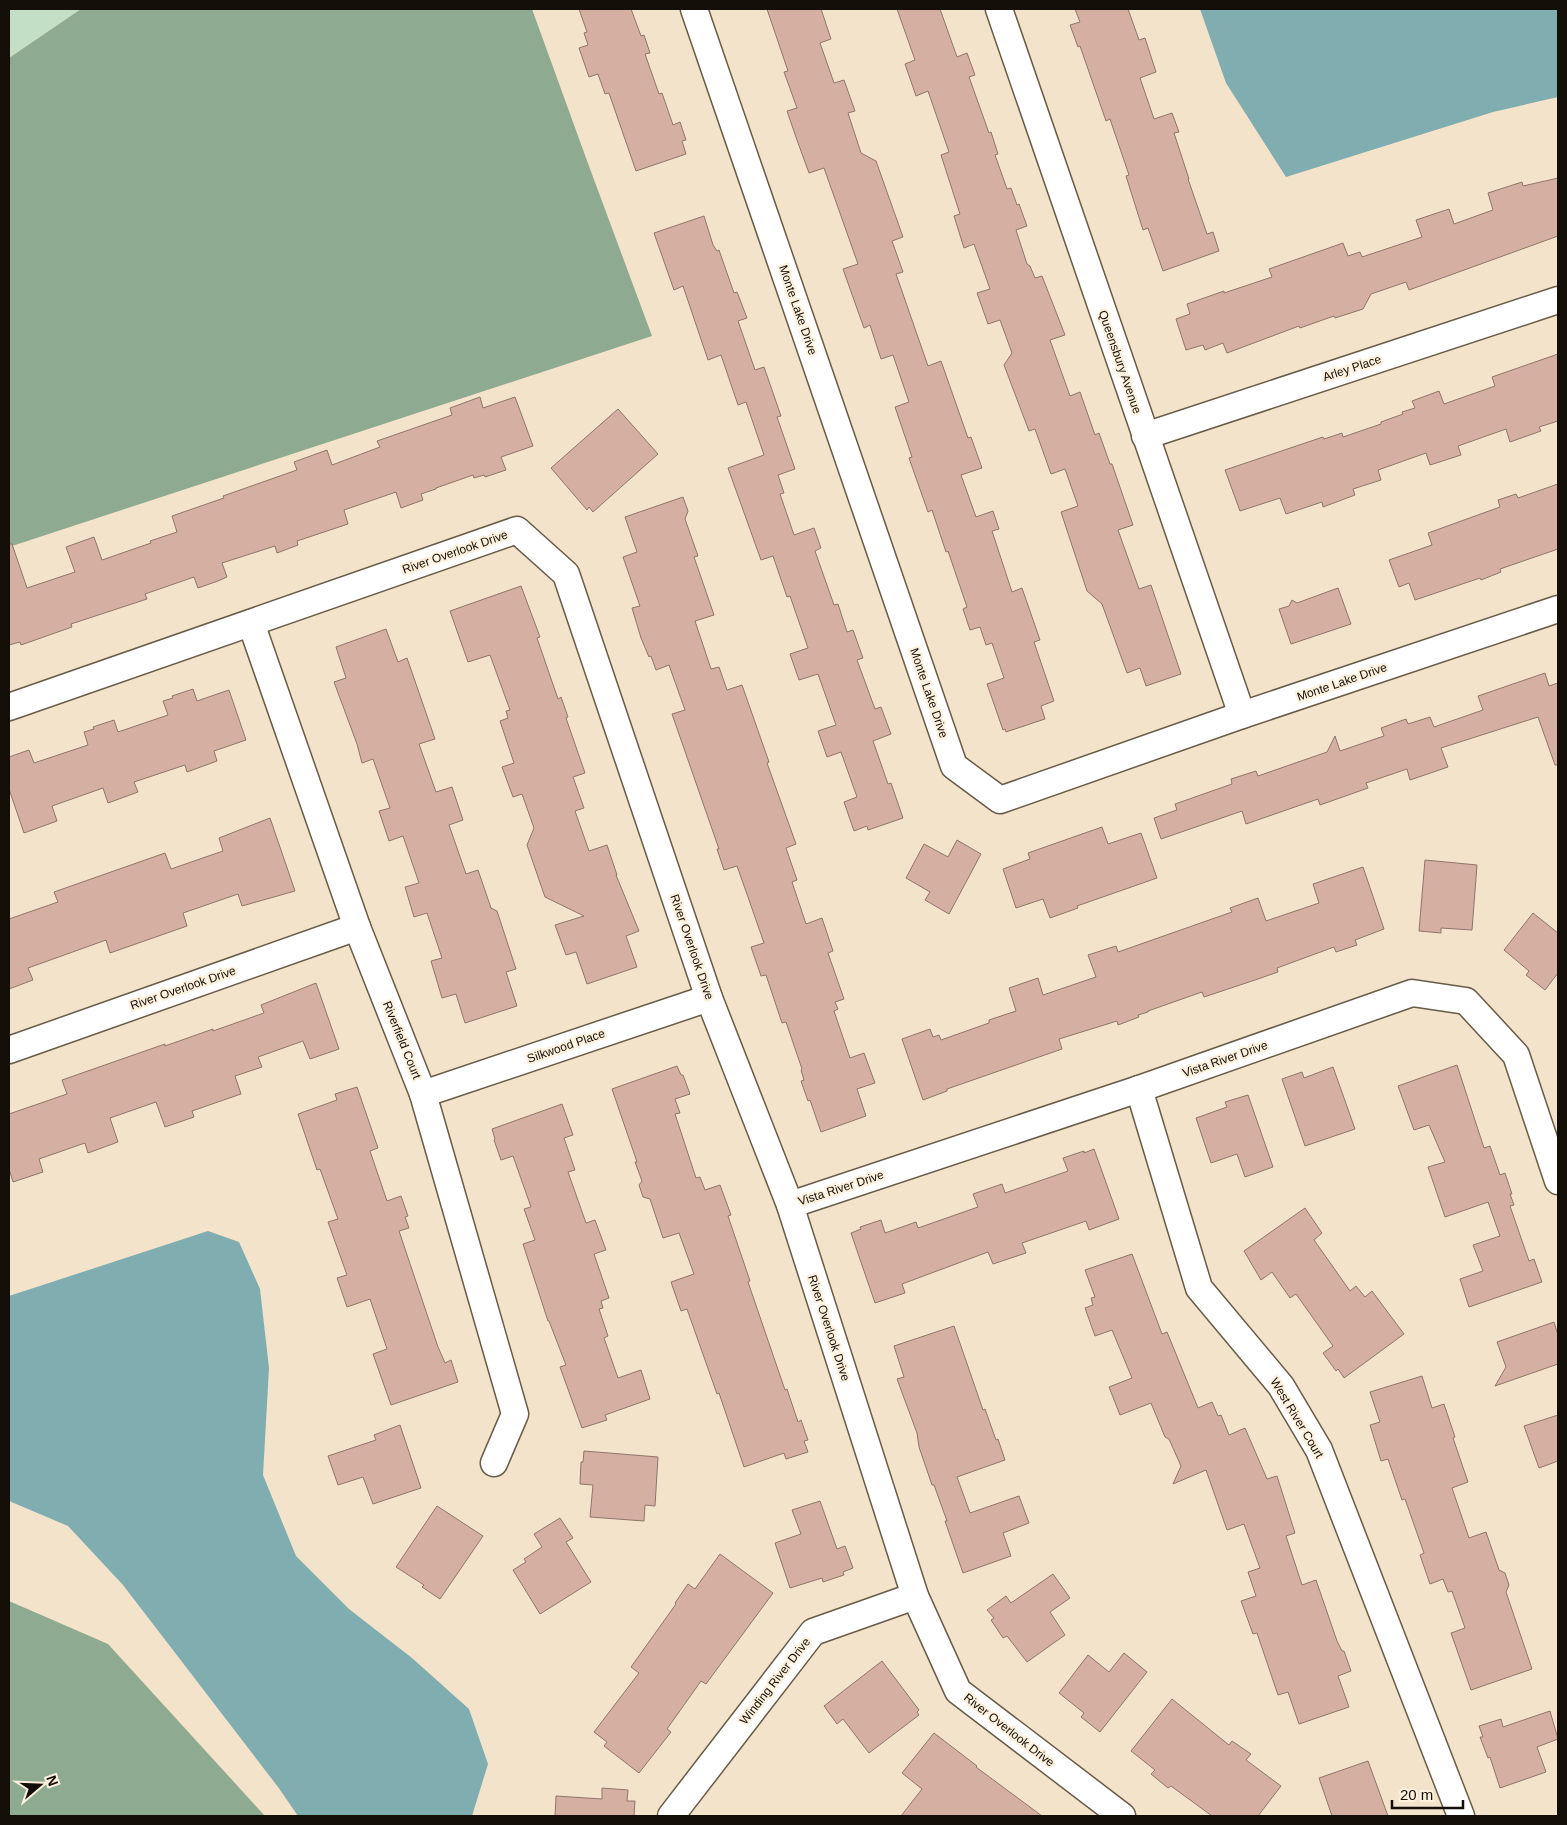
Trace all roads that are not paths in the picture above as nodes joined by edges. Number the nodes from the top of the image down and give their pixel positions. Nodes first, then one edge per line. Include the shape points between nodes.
1 (694, 9) edge
2 (999, 9) edge
3 (1558, 300) edge
4 (1145, 436) junction
5 (1558, 609) edge
6 (251, 623) junction
7 (9, 706) edge
8 (1242, 716) junction
9 (357, 927) junction
10 (709, 998) junction
11 (9, 1050) edge
12 (1138, 1089) junction
13 (423, 1094) junction
14 (1558, 1181) edge
15 (790, 1206) junction
16 (494, 1463) dead end
17 (915, 1596) junction
18 (671, 1816) edge
19 (1122, 1816) edge
20 (1461, 1816) edge

1 - 8 street, Monte Lake Drive via 954,766 1000,800
2 - 4 street, Queensbury Avenue
3 - 4 street, Arley Place
4 - 8 street, Queensbury Avenue
5 - 8 street, Monte Lake Drive
6 - 7 street, River Overlook Drive
6 - 9 street, Riverfield Court
6 - 10 street, River Overlook Drive via 516,530 566,574
9 - 11 street, River Overlook Drive
9 - 13 street, Riverfield Court
10 - 13 street, Silkwood Place
10 - 15 street, River Overlook Drive
12 - 14 street, Vista River Drive via 1412,993 1466,1001 1516,1055
12 - 15 street, Vista River Drive
12 - 20 street, West River Court via 1199,1288 1281,1386 1319,1450
13 - 16 street, Riverfield Court via 515,1414
15 - 17 street, River Overlook Drive
17 - 18 street, Winding River Drive via 813,1632
17 - 19 street, River Overlook Drive via 958,1690

